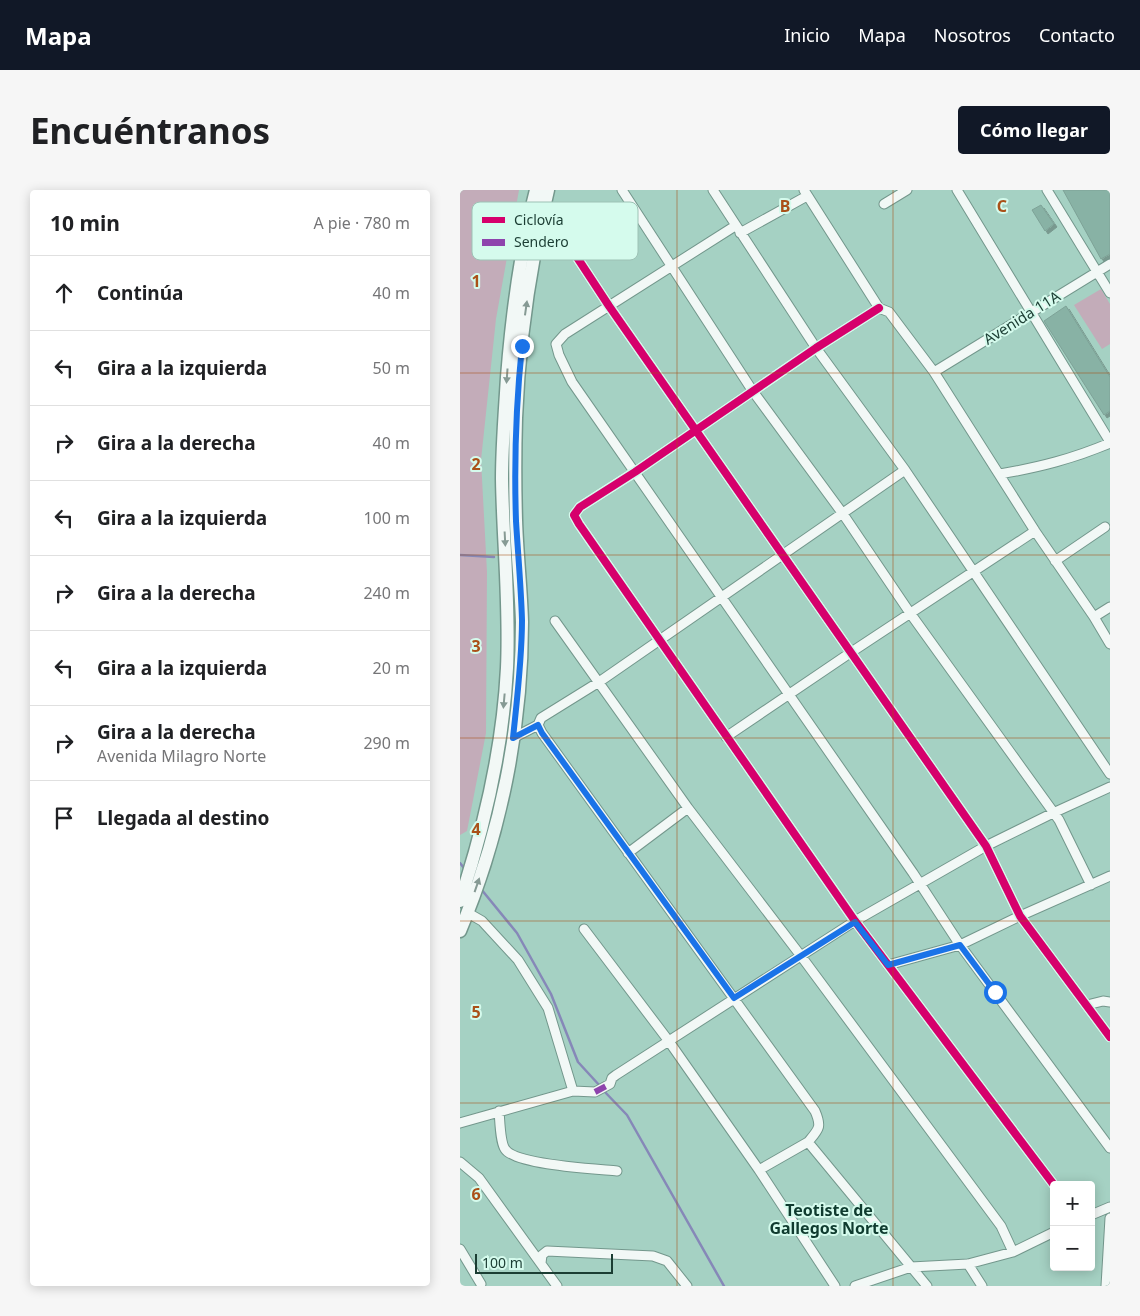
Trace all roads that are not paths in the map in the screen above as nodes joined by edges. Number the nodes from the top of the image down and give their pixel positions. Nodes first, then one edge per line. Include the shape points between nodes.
1 (622, 190) edge
2 (713, 190) edge
3 (907, 190) edge
4 (958, 190) edge
5 (1047, 190) edge
6 (806, 193) edge
7 (630, 202) edge
8 (884, 204) dead end
9 (638, 215) edge
10 (737, 229) junction
11 (522, 260) edge
12 (534, 260) edge
13 (578, 260) edge
14 (1110, 264) edge
15 (672, 267) junction
16 (1097, 272) junction
17 (1110, 293) edge
18 (608, 306) junction
19 (879, 308) junction
20 (1031, 312) junction
21 (816, 348) junction
22 (934, 372) junction
23 (752, 390) junction
24 (696, 429) junction
25 (1110, 443) edge
26 (905, 470) junction
27 (635, 472) junction
28 (1000, 474) junction
29 (844, 514) junction
30 (1105, 527) dead end
31 (1035, 531) junction
32 (782, 555) junction
33 (1055, 561) junction
34 (975, 571) junction
35 (722, 597) junction
36 (1110, 607) edge
37 (910, 613) junction
38 (1094, 617) junction
39 (555, 621) dead end
40 (660, 640) junction
41 (1110, 644) edge
42 (850, 653) junction
43 (599, 682) junction
44 (790, 695) junction
45 (538, 725) junction
46 (726, 737) junction
47 (513, 738) junction
48 (1110, 774) edge
49 (1110, 787) edge
50 (688, 808) junction
51 (1054, 813) junction
52 (986, 846) junction
53 (628, 853) junction
54 (1110, 876) edge
55 (463, 879) edge
56 (921, 884) junction
57 (1091, 885) junction
58 (460, 901) edge
59 (468, 912) junction
60 (1020, 916) junction
61 (855, 922) junction
62 (584, 929) dead end
63 (460, 931) edge
64 (960, 945) junction
65 (802, 956) junction
66 (888, 965) junction
67 (734, 998) junction
68 (1110, 1002) edge
69 (1087, 1006) junction
70 (1110, 1037) edge
71 (668, 1040) junction
72 (573, 1091) junction
73 (499, 1111) junction
74 (460, 1123) edge
75 (808, 1142) junction
76 (1110, 1148) edge
77 (460, 1162) edge
78 (759, 1170) junction
79 (617, 1171) dead end
80 (1051, 1181) edge
81 (1110, 1208) edge
82 (1095, 1214) edge
83 (1110, 1218) edge
84 (1050, 1234) edge
85 (460, 1249) edge
86 (1013, 1252) junction
87 (540, 1263) junction
88 (968, 1264) junction
89 (911, 1267) junction
90 (480, 1284) dead end
91 (557, 1286) edge
92 (687, 1286) edge
93 (835, 1286) edge
94 (856, 1286) edge
95 (927, 1286) edge
96 (982, 1286) edge
97 (1106, 1286) edge

1 - 7 street
2 - 10 street
3 - 8 street
4 - 20 street
5 - 16 street
6 - 10 street
6 - 19 street
9 - 15 street
10 - 15 street
10 - 21 street
11 -> 55 main road via 514,297 503,428 507,669 495,769
47 -> 12 main road via 522,622 516,520 518,381
13 - 18 street
14 - 16 street, Avenida 11A
15 - 18 street
15 - 23 street
16 - 17 street
16 - 20 street, Avenida 11A
18 - 24 street
18 - 27 street via 565,334 556,344 572,382
19 - 21 street
19 - 22 street via 889,312
20 - 22 street, Avenida 11A
20 - 25 street
21 - 23 street
21 - 26 street
22 - 28 street
23 - 24 street
23 - 29 street
24 - 27 street
24 - 32 street
25 - 28 street via 1081,456
26 - 29 street
26 - 34 street
27 - 35 street
27 - 40 street via 580,506 574,515
28 - 31 street
29 - 32 street
29 - 37 street
30 - 33 street
31 - 33 street
31 - 34 street
32 - 35 street
32 - 42 street
33 - 38 street
34 - 37 street
34 - 48 street
35 - 40 street
35 - 44 street
36 - 38 street
37 - 42 street
37 - 51 street
38 - 41 street
39 - 43 street
40 - 43 street
40 - 46 street
42 - 44 street
42 - 52 street
43 - 45 street via 541,718
43 - 50 street
44 - 46 street
44 - 56 street
45 - 47 street
45 - 53 street
46 - 61 street
59 -> 47 main road via 505,786
49 - 51 street
50 - 53 street
50 - 65 street
51 - 52 street
51 - 57 street
52 - 56 street
52 - 60 street
53 - 67 street
54 - 57 street
55 - 58 main road
56 - 61 street
56 - 64 street
57 - 60 street
59 - 63 main road
59 - 72 street via 482,921 518,960 548,1008
60 - 64 street
60 - 69 street
61 - 65 street
61 - 66 street
62 - 71 street
64 - 66 street
64 - 76 street
65 - 67 street
65 - 86 street via 1001,1226
66 - 80 street
67 - 71 street
67 - 75 street via 815,1111 820,1122 819,1130
68 - 69 street via 1103,1000
69 - 70 street
71 - 72 street via 612,1078 610,1084 595,1092
71 - 78 street
72 - 73 street
73 - 74 street
73 - 79 street via 503,1147 509,1154 554,1164
75 - 78 street
75 - 89 street
77 - 87 street via 479,1178
78 - 93 street
81 - 82 street
83 - 97 street
84 - 86 street
85 - 90 street
86 - 88 street
87 - 91 street
87 - 92 street via 547,1251 653,1256 667,1261
88 - 89 street
88 - 96 street
89 - 94 street
89 - 95 street

